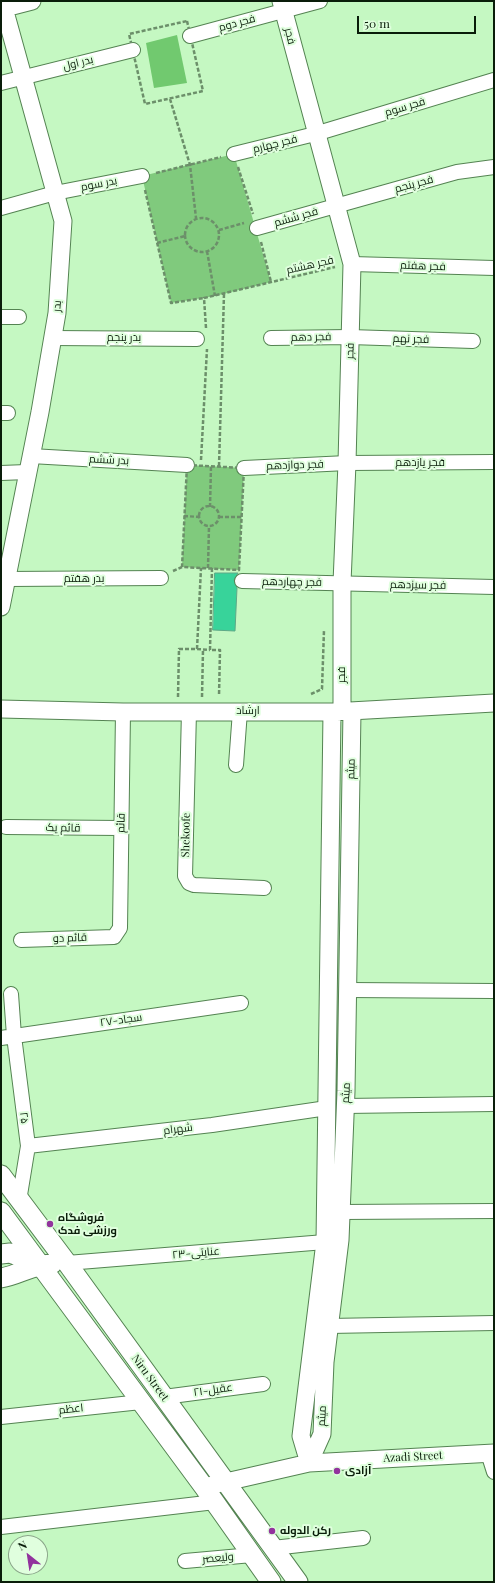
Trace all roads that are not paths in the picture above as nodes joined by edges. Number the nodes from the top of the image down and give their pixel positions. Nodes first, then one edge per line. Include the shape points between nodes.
1 (32, 1) edge
2 (320, 1) edge
3 (282, 6) edge
4 (3, 9) edge
5 (190, 36) road end
6 (133, 50) road end
7 (23, 77) junction
8 (494, 80) edge
9 (1, 83) edge
10 (315, 134) junction
11 (234, 154) road end
12 (494, 167) edge
13 (142, 176) road end
14 (55, 193) junction
15 (335, 206) junction
16 (1, 208) edge
17 (252, 225) road end
18 (352, 264) junction
19 (494, 268) edge
20 (1, 317) edge
21 (19, 317) dead end
22 (350, 337) junction
23 (52, 338) junction
24 (272, 338) dead end
25 (204, 339) road end
26 (473, 341) dead end
27 (494, 462) edge
28 (347, 463) junction
29 (29, 464) junction
30 (187, 465) road end
31 (244, 468) road end
32 (1, 473) edge
33 (161, 578) dead end
34 (7, 579) junction
35 (242, 581) dead end
36 (342, 583) junction
37 (494, 587) edge
38 (1, 607) edge
39 (494, 703) edge
40 (201, 708) junction
41 (1, 709) edge
42 (240, 711) junction
43 (342, 711) junction
44 (123, 712) junction
45 (352, 734) junction
46 (332, 735) junction
47 (236, 765) dead end
48 (6, 827) dead end
49 (120, 828) junction
50 (264, 888) dead end
51 (118, 933) joint
52 (21, 940) dead end
53 (348, 990) junction
54 (494, 991) edge
55 (11, 994) dead end
56 (241, 1003) dead end
57 (7, 1037) edge
58 (494, 1104) edge
59 (345, 1106) junction
60 (327, 1108) junction
61 (28, 1146) junction
62 (1, 1176) edge
63 (19, 1201) junction
64 (494, 1211) edge
65 (1, 1212) edge
66 (341, 1212) junction
67 (325, 1242) junction
68 (6, 1253) edge
69 (67, 1263) junction
70 (41, 1264) junction
71 (6, 1277) edge
72 (494, 1323) edge
73 (329, 1326) junction
74 (263, 1384) dead end
75 (164, 1397) junction
76 (141, 1402) junction
77 (1, 1417) edge
78 (491, 1453) edge
79 (309, 1462) junction
80 (494, 1472) edge
81 (224, 1482) junction
82 (209, 1494) junction
83 (1, 1527) edge
84 (364, 1538) dead end
85 (273, 1548) junction
86 (252, 1555) junction
87 (185, 1561) dead end
88 (271, 1582) edge
89 (298, 1582) edge

1 - 4 street
2 - 3 street, فجر دوم
3 - 5 street, فجر دوم
3 - 10 street, فجر
4 - 7 street, بدر
6 - 7 street, بدر اول
7 - 9 street, بدر اول
7 - 14 street, بدر
8 - 10 street, فجر سوم
10 - 11 street, فجر چهارم
10 - 15 street, فجر
12 - 15 street, فجر پنجم via 457,172
13 - 14 street, بدر سوم
14 - 16 street, بدر سوم
14 - 23 street, بدر via 63,221 57,313
15 - 17 street, فجر ششم
15 - 18 street, فجر
18 - 19 street, فجر هفتم
18 - 22 street, فجر
20 - 21 street
22 - 24 street, فجر دهم
22 - 26 street, فجر نهم
22 - 28 street, فجر
23 - 25 street, بدر پنجم
23 - 29 street, بدر
27 - 28 street, فجر یازدهم
28 - 31 street, فجر دوازدهم
28 - 36 street, فجر
29 - 30 street, بدر ششم
29 - 32 street, بدر ششم
29 - 34 street, بدر
33 - 34 street, بدر هفتم
34 - 38 street, بدر
35 - 36 street, فجر چهاردهم
36 - 37 street, فجر سیزدهم
36 - 43 street, فجر
39 - 43 street, ارشاد
40 - 42 street, ارشاد
40 - 44 street, ارشاد
40 - 50 street, Shekoofe via 185,876 189,883 194,884
41 - 44 street, ارشاد
42 - 43 street, ارشاد
42 - 47 street
43 - 45 street, میثم
43 - 46 street, میثم
44 - 49 street, قائم
45 - 46 street via 346,728 342,728
45 - 53 street, میثم
46 - 60 street, میثم
48 - 49 street, قائم یک
49 - 51 street, قائم
51 - 52 street, قائم دو via 114,937
53 - 54 street
53 - 59 street, میثم
55 - 57 street, ۲۵
56 - 57 street, ۲۷-سجاد
57 - 61 street, ۲۵
58 - 59 street
59 - 66 street, میثم
60 - 61 street, شهرام via 212,1125
60 - 67 street, میثم
61 - 63 street, ۲۵
62 - 63 main road, Niru Street
63 - 69 main road, Niru Street
64 - 66 street
65 - 70 main road, Niru Street
66 - 73 street, میثم
67 - 69 street, ۲۳-عنایتی
67 - 79 street, میثم via 300,1436
68 - 70 main road
68 - 71 main road via 17,1266
69 - 70 main road
69 - 75 main road, Niru Street
70 - 71 main road
70 - 76 main road, Niru Street
72 - 73 street
73 - 79 street, میثم via 322,1434
74 - 75 street, ۲۱-عقیل
75 - 81 main road, Niru Street
76 - 77 street, اعظم
76 - 82 main road, Niru Street
78 - 79 street, Azadi Street
78 - 80 street
79 - 81 street, Azadi Street
81 - 82 street, Azadi Street
81 - 85 main road, Niru Street
82 - 83 street
82 - 86 main road, Niru Street
84 - 85 street
85 - 89 main road, Niru Street
86 - 87 street, ولیعصر
86 - 88 main road, Niru Street

